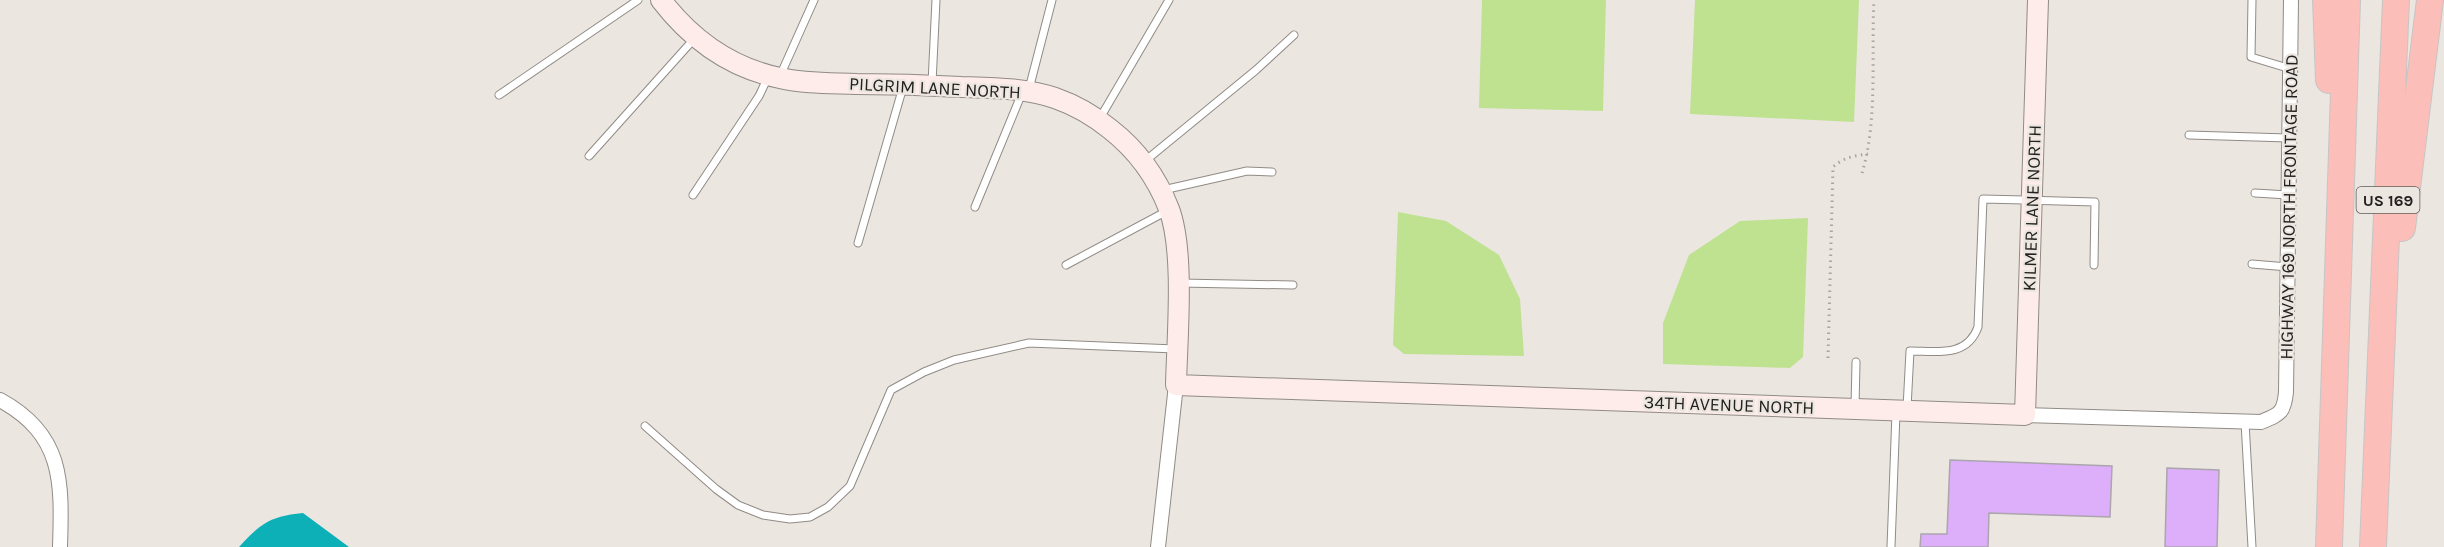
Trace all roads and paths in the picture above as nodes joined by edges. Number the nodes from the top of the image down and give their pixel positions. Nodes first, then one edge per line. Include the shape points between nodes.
1 (638, 0) edge
2 (661, 0) edge
3 (814, 0) edge
4 (936, 0) edge
5 (1052, 0) edge
6 (1169, 0) edge
7 (1874, 0) edge
8 (2038, 0) edge
9 (2252, 0) edge
10 (2291, 0) edge
11 (2326, 0) edge
12 (2347, 0) edge
13 (2396, 0) edge
14 (2430, 0) edge
15 (1294, 35) dead end
16 (696, 37) junction
17 (2291, 69) junction
18 (774, 77) junction
19 (904, 84) junction
20 (932, 86) junction
21 (1025, 91) junction
22 (499, 95) dead end
23 (1099, 120) junction
24 (2189, 135) dead end
25 (2290, 138) junction
26 (1868, 154) junction
27 (589, 156) dead end
28 (1143, 162) junction
29 (1272, 172) dead end
30 (1862, 173) dead end
31 (1161, 191) junction
32 (2254, 193) dead end
33 (693, 195) dead end
34 (2289, 195) junction
35 (2032, 200) junction
36 (975, 207) dead end
37 (1170, 210) junction
38 (858, 243) dead end
39 (2252, 264) dead end
40 (1066, 265) dead end
41 (2094, 265) dead end
42 (2288, 267) junction
43 (1177, 283) junction
44 (2337, 284) junction
45 (1293, 285) dead end
46 (1177, 349) junction
47 (1828, 358) dead end
48 (1856, 362) dead end
49 (1176, 385) junction
50 (0, 400) edge
51 (2379, 401) junction
52 (1855, 409) junction
53 (1901, 411) junction
54 (2280, 413) joint
55 (2025, 415) junction
56 (2245, 422) junction
57 (645, 426) dead end
58 (60, 547) edge
59 (1158, 547) edge
60 (1891, 547) edge
61 (2252, 547) edge
62 (2329, 547) edge
63 (2373, 547) edge

1 - 22 lane
2 - 16 street, PILGRIM LANE NORTH
3 - 18 lane
4 - 20 lane
5 - 21 lane
6 - 23 lane
7 - 26 path
8 - 35 street, KILMER LANE NORTH
9 - 17 lane via 2251,57
10 - 17 street, HIGHWAY 169 NORTH FRONTAGE ROAD
11 - 44 highway
12 - 44 highway, US 169
13 - 51 highway, US 169
14 - 51 highway
15 - 28 lane
16 - 18 street, PILGRIM LANE NORTH via 741,66
16 - 27 lane
17 - 25 street, HIGHWAY 169 NORTH FRONTAGE ROAD
18 - 19 street, PILGRIM LANE NORTH via 819,83
18 - 33 lane
19 - 20 street, PILGRIM LANE NORTH
19 - 38 lane
20 - 21 street, PILGRIM LANE NORTH
21 - 23 street, PILGRIM LANE NORTH via 1053,97
21 - 36 lane
23 - 28 street, PILGRIM LANE NORTH
24 - 25 lane
25 - 34 street, HIGHWAY 169 NORTH FRONTAGE ROAD
26 - 30 path
26 - 47 path via 1840,160 1833,167
28 - 31 street, PILGRIM LANE NORTH
29 - 31 lane via 1247,171
31 - 37 street, PILGRIM LANE NORTH
32 - 34 lane
34 - 42 street, HIGHWAY 169 NORTH FRONTAGE ROAD
35 - 41 lane via 2095,202
35 - 53 lane via 1983,199 1978,327 1974,337 1956,351 1910,351
35 - 55 street, KILMER LANE NORTH
37 - 40 lane
37 - 43 street, PILGRIM LANE NORTH
39 - 42 lane
42 - 54 street, HIGHWAY 169 NORTH FRONTAGE ROAD via 2286,392
43 - 45 lane
43 - 46 street, PILGRIM LANE NORTH
44 - 62 highway, US 169
46 - 49 street, PILGRIM LANE NORTH
46 - 57 lane via 1029,343 954,360 924,372 891,390 849,486 828,507 810,517 763,515 738,505
48 - 52 lane
49 - 52 street, 34TH AVENUE NORTH
49 - 59 street, PILGRIM LANE NORTH
50 - 58 street via 35,425 50,445 62,495
51 - 63 highway, US 169
52 - 53 street, 34TH AVENUE NORTH
53 - 55 street, 34TH AVENUE NORTH
53 - 60 lane
54 - 56 street, 34TH AVENUE NORTH via 2261,422
55 - 56 street, 34TH AVENUE NORTH
56 - 61 lane

